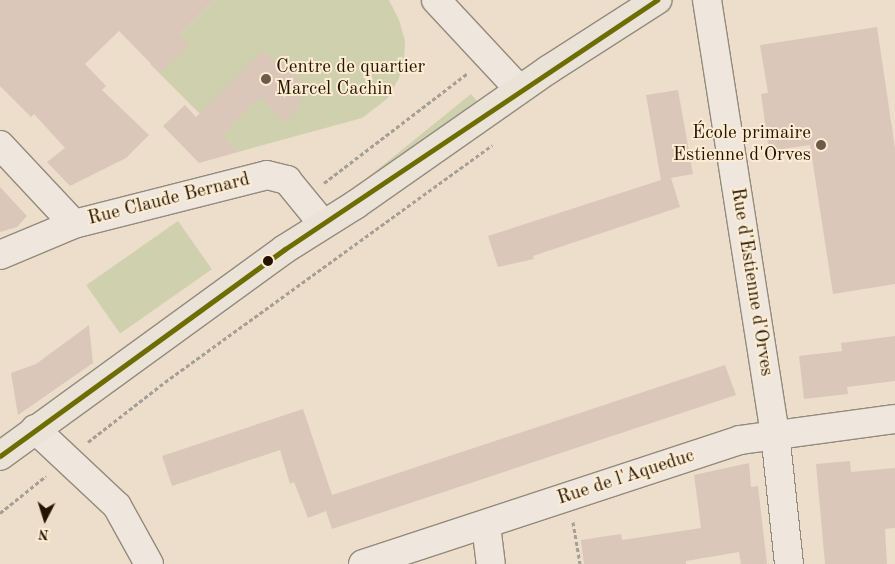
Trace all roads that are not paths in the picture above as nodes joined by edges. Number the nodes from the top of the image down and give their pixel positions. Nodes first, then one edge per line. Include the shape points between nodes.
1 (436, 0) edge
2 (657, 0) edge
3 (707, 0) edge
4 (519, 90) junction
5 (0, 145) edge
6 (74, 224) junction
7 (323, 224) junction
8 (0, 255) edge
9 (895, 418) edge
10 (36, 429) junction
11 (775, 433) junction
12 (2, 451) edge
13 (486, 525) junction
14 (149, 564) edge
15 (363, 564) edge
16 (491, 564) edge
17 (789, 564) edge

1 - 4 street
2 - 4 main road
3 - 11 street, Rue d'Estienne d'Orves
4 - 7 main road
5 - 6 street
6 - 7 street, Rue Claude Bernard via 267,175 287,180
6 - 8 street, Rue Claude Bernard
7 - 10 main road
9 - 11 street, Rue de l'Aqueduc
10 - 12 main road
10 - 14 street via 117,506
11 - 13 street, Rue de l'Aqueduc via 740,440
11 - 17 street, Rue d'Estienne d'Orves
13 - 15 street, Rue de l'Aqueduc
13 - 16 street

